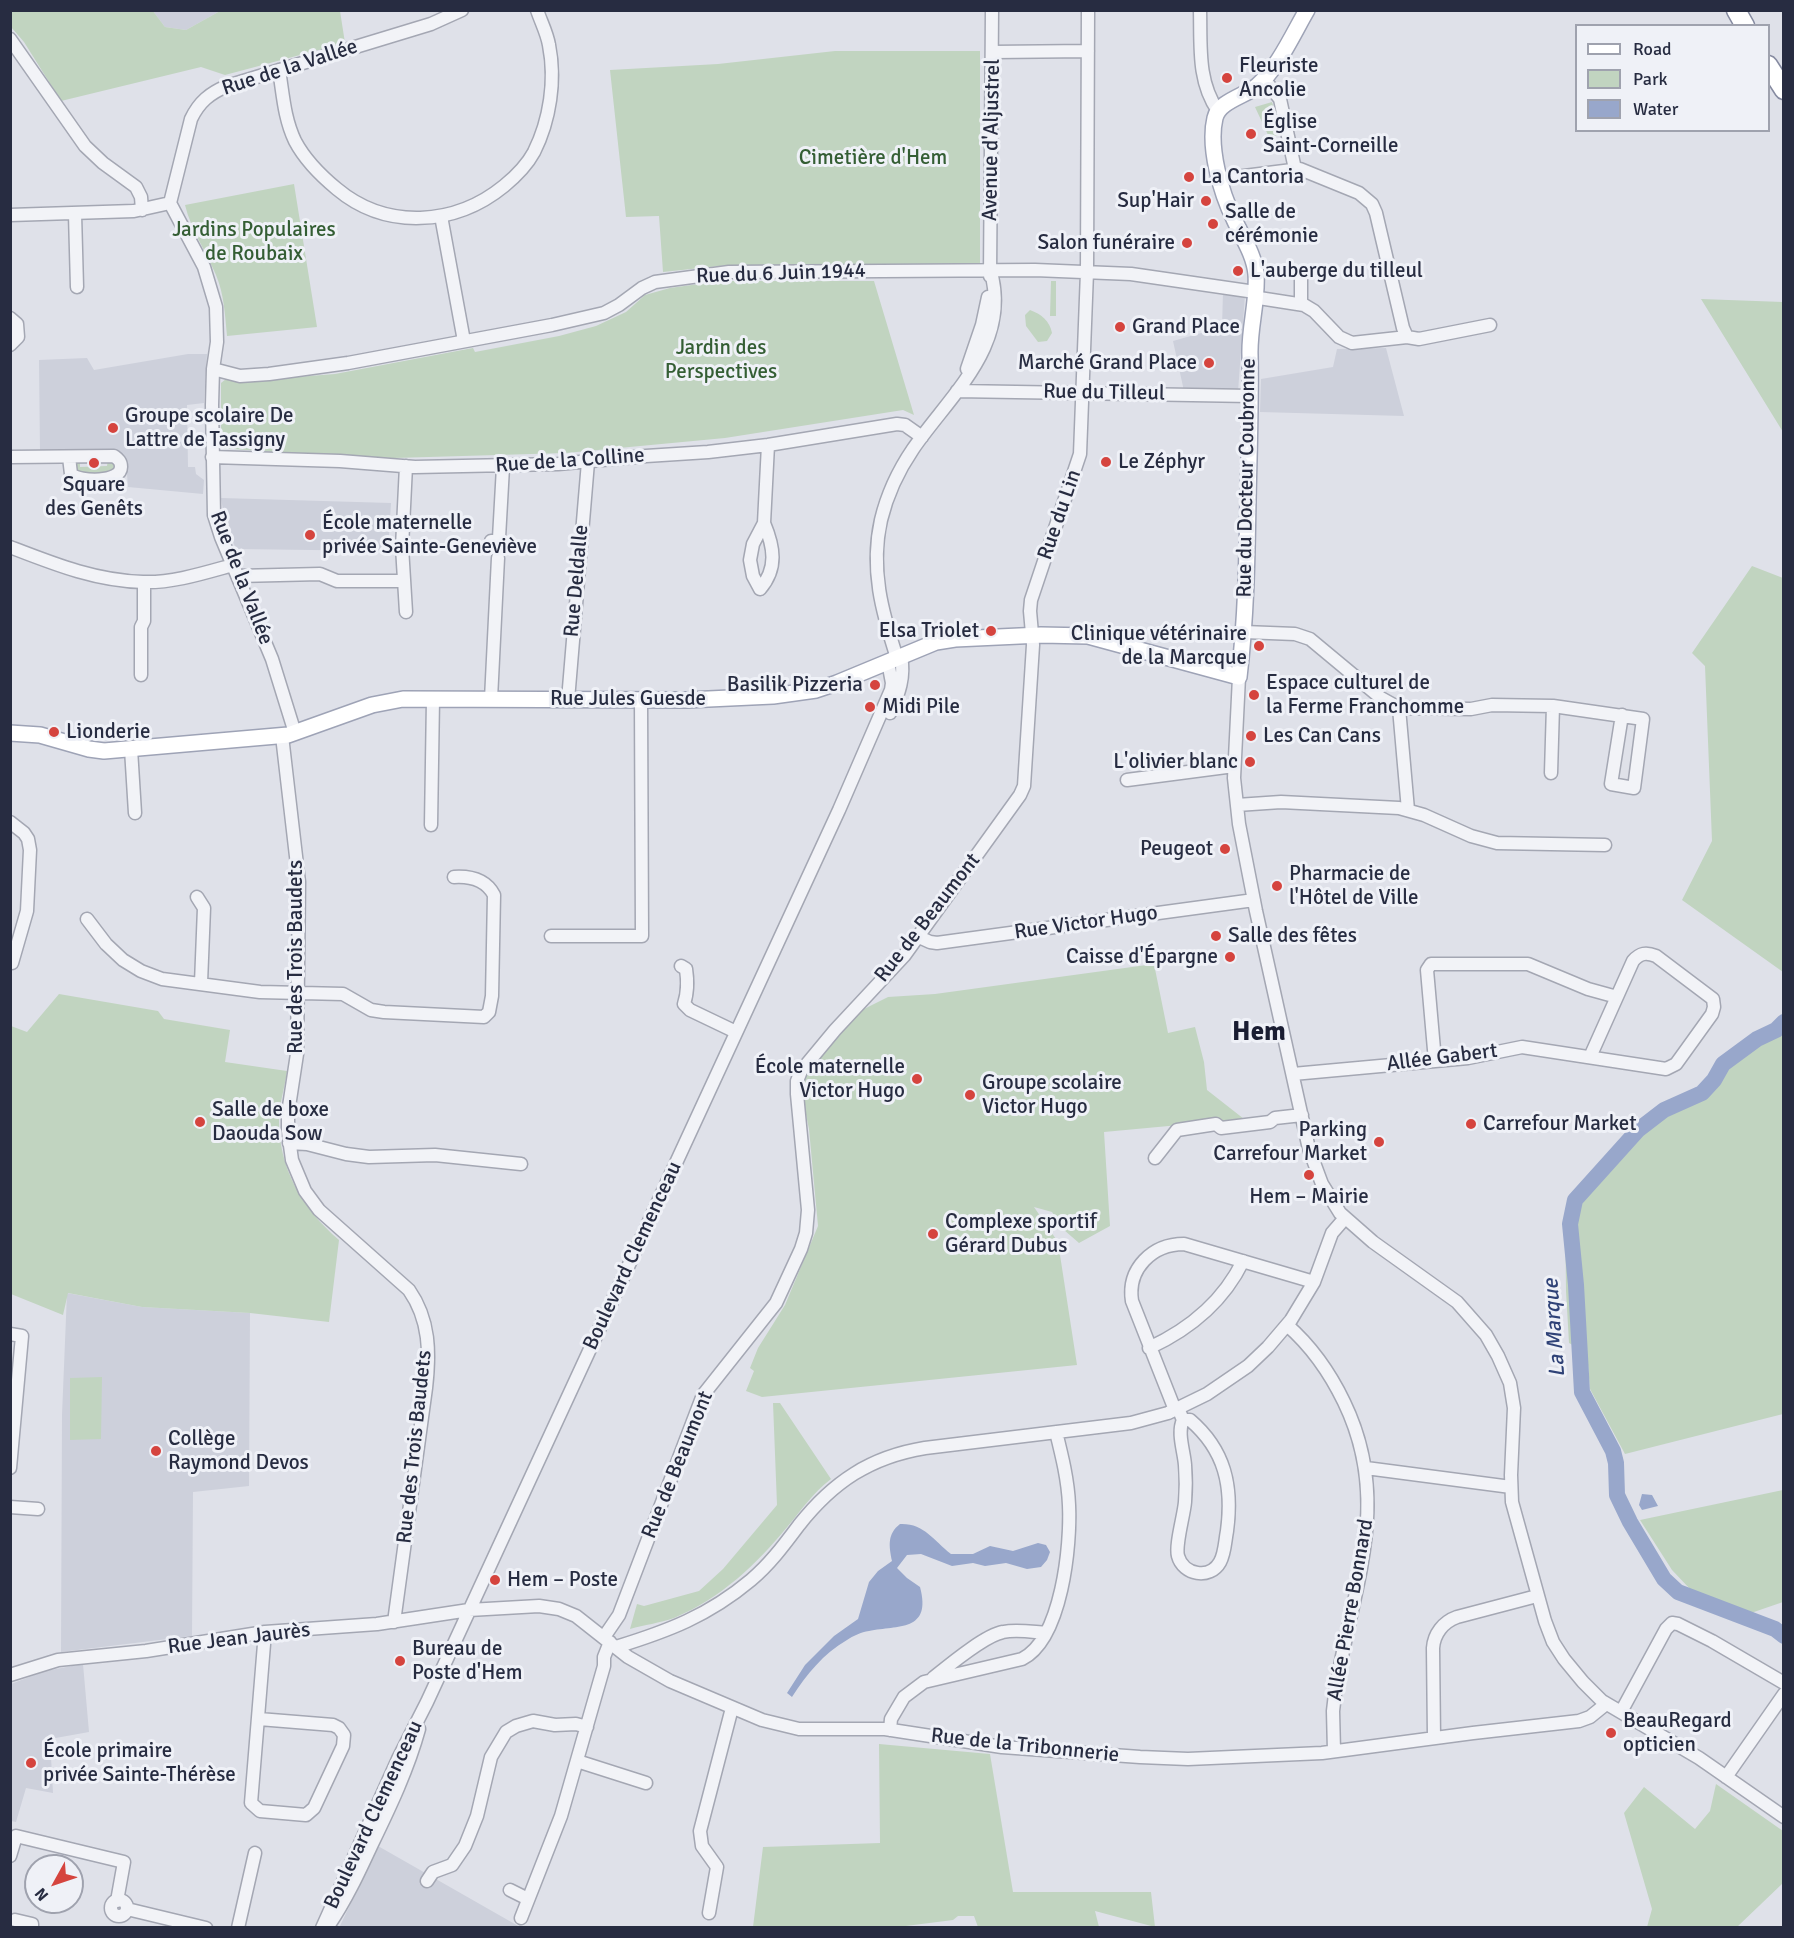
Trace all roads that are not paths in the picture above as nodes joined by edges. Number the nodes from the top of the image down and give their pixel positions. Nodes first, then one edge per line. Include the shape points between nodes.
1 (462, 10) edge
2 (537, 10) edge
3 (992, 10) edge
4 (1088, 10) edge
5 (1200, 10) edge
6 (1307, 10) edge
7 (1736, 10) edge
8 (1744, 24) edge
9 (10, 39) edge
10 (1088, 51) junction
11 (993, 52) junction
12 (1770, 67) edge
13 (279, 70) junction
14 (1264, 79) junction
15 (1784, 90) edge
16 (1218, 111) junction
17 (1295, 169) junction
18 (1220, 179) junction
19 (170, 203) junction
20 (142, 210) junction
21 (10, 214) edge
22 (75, 214) junction
23 (441, 216) junction
24 (990, 269) junction
25 (1087, 272) junction
26 (1301, 274) dead end
27 (76, 287) dead end
28 (1255, 292) junction
29 (1301, 304) junction
30 (10, 318) edge
31 (1490, 325) dead end
32 (1407, 337) junction
33 (464, 341) junction
34 (10, 345) edge
35 (213, 369) junction
36 (957, 391) junction
37 (1082, 393) junction
38 (1251, 396) junction
39 (922, 437) junction
40 (768, 445) junction
41 (10, 457) edge
42 (69, 457) dead end
43 (212, 457) junction
44 (588, 462) junction
45 (406, 466) junction
46 (503, 467) junction
47 (764, 523) dead end
48 (491, 541) dead end
49 (10, 547) edge
50 (498, 558) dead end
51 (235, 571) junction
52 (404, 581) junction
53 (144, 582) junction
54 (406, 612) dead end
55 (1244, 632) junction
56 (1033, 636) junction
57 (895, 659) junction
58 (141, 675) dead end
59 (1239, 677) junction
60 (433, 699) junction
61 (491, 699) junction
62 (568, 700) junction
63 (641, 700) junction
64 (1553, 705) junction
65 (1399, 708) junction
66 (1622, 715) junction
67 (10, 732) edge
68 (288, 735) junction
69 (131, 749) junction
70 (1234, 766) junction
71 (1551, 773) dead end
72 (1127, 780) dead end
73 (1237, 805) junction
74 (1408, 810) junction
75 (135, 813) dead end
76 (10, 822) edge
77 (430, 825) dead end
78 (1605, 845) dead end
79 (454, 877) dead end
80 (196, 897) dead end
81 (1254, 900) junction
82 (87, 919) dead end
83 (551, 936) dead end
84 (919, 937) junction
85 (12, 963) dead end
86 (681, 966) dead end
87 (201, 983) junction
88 (298, 993) junction
89 (1617, 997) junction
90 (736, 1032) junction
91 (1590, 1057) junction
92 (1435, 1061) junction
93 (1293, 1074) junction
94 (1302, 1115) junction
95 (289, 1143) junction
96 (1155, 1158) dead end
97 (521, 1164) dead end
98 (1345, 1218) junction
99 (1243, 1261) junction
100 (1314, 1282) junction
101 (1287, 1325) junction
102 (10, 1334) edge
103 (1149, 1348) junction
104 (1179, 1413) junction
105 (1056, 1432) junction
106 (10, 1468) edge
107 (1366, 1468) junction
108 (1511, 1487) junction
109 (10, 1507) edge
110 (38, 1509) dead end
111 (1537, 1596) junction
112 (469, 1610) junction
113 (394, 1622) junction
114 (265, 1632) junction
115 (1046, 1633) junction
116 (613, 1644) junction
117 (10, 1676) edge
118 (930, 1680) junction
119 (1784, 1683) edge
120 (1784, 1694) edge
121 (428, 1702) junction
122 (1606, 1704) junction
123 (732, 1708) junction
124 (1621, 1712) junction
125 (259, 1719) junction
126 (587, 1727) junction
127 (890, 1730) junction
128 (1434, 1738) junction
129 (1334, 1751) junction
130 (577, 1761) junction
131 (1726, 1777) junction
132 (646, 1783) dead end
133 (1784, 1817) edge
134 (255, 1853) dead end
135 (10, 1856) edge
136 (427, 1881) dead end
137 (510, 1890) dead end
138 (528, 1899) junction
139 (117, 1900) junction
140 (127, 1909) junction
141 (709, 1913) dead end
142 (112, 1914) junction
143 (521, 1918) dead end
144 (15, 1920) dead end
145 (32, 1928) edge
146 (108, 1928) edge
147 (206, 1928) edge
148 (238, 1928) edge
149 (322, 1928) edge
150 (328, 1928) edge

1 - 13 street, Rue de la Vallée via 439,21
2 - 23 street via 550,47 551,82 548,111 534,152 498,191 474,205
3 - 11 street, Avenue d'Aljustrel
4 - 10 street, Rue du Lin
5 - 16 street via 1202,75
6 - 14 main road
7 - 8 highway
9 - 20 street via 85,146 136,187
10 - 11 street
10 - 25 street, Rue du Lin
11 - 24 street, Avenue d'Aljustrel
12 - 15 highway
13 - 19 street, Rue de la Vallée via 228,86 209,95 196,109
13 - 23 street via 284,107 296,141 327,181 353,202 373,211 412,218
14 - 16 main road
14 - 17 street via 1280,99
16 - 18 main road, Rue du Docteur Coubronne via 1214,134
17 - 18 street
17 - 32 street via 1359,193 1372,204
18 - 28 main road, Rue du Docteur Coubronne via 1254,266
19 - 20 street
19 - 35 street, Rue de la Vallée via 214,294 218,321
20 - 22 street
21 - 22 street
22 - 27 street
23 - 33 street
24 - 25 street, Rue du 6 Juin 1944
24 - 33 street, Rue du 6 Juin 1944 via 729,272 665,279 647,285 598,315
24 - 36 street, Avenue d'Aljustrel via 995,301 990,334 976,366
25 - 28 street, Rue du 6 Juin 1944 via 1131,274
25 - 37 street, Rue du Lin
26 - 29 street
28 - 29 street, Rue du 6 Juin 1944 via 1259,298
28 - 38 main road, Rue du Docteur Coubronne via 1250,340
29 - 32 street via 1314,311 1346,342
30 - 34 street via 17,324 18,337
31 - 32 street via 1419,339
33 - 35 street, Rue du 6 Juin 1944 via 258,376
35 - 43 street, Rue de la Vallée
36 - 37 street, Rue du Tilleul
36 - 39 street, Avenue d'Aljustrel
37 - 38 street, Rue du Tilleul
37 - 56 street, Rue du Lin via 1080,454 1031,600
38 - 55 main road, Rue du Docteur Coubronne
39 - 40 street, Rue de la Colline via 897,424
39 - 57 street, Avenue d'Aljustrel via 893,486 878,537 878,593
40 - 44 street, Rue de la Colline
40 - 47 street
41 - 42 street
43 - 45 street, Rue de la Colline
43 - 51 street, Rue de la Vallée via 214,515
44 - 46 street, Rue de la Colline
44 - 62 street, Rue Deldalle
45 - 46 street, Rue de la Colline
45 - 52 street
46 - 48 street via 499,538
49 - 53 street via 82,573
50 - 61 street
51 - 52 street via 320,574 337,581
51 - 53 street
51 - 68 street, Rue de la Vallée via 272,659
52 - 54 street
53 - 58 street
55 - 59 main road, Rue du Docteur Coubronne
55 - 65 street via 1295,634 1310,639 1381,698
56 - 57 main road, Rue Jules Guesde via 943,641
56 - 59 main road, Rue Jules Guesde via 1088,636
56 - 84 street, Rue de Beaumont via 1023,790
57 - 63 main road, Rue Jules Guesde via 837,683 796,693
57 - 90 street, Boulevard Clemenceau via 903,672 899,692 839,810
59 - 70 street
60 - 61 main road, Rue Jules Guesde
60 - 68 main road, Rue Jules Guesde via 381,702
60 - 77 street
61 - 62 main road, Rue Jules Guesde
62 - 63 main road, Rue Jules Guesde
63 - 83 street via 642,936
64 - 65 street
64 - 66 street
64 - 71 street
65 - 74 street
66 - 66 street via 1611,784 1634,788 1643,719
67 - 69 main road, Rue Jules Guesde via 40,735 96,751
68 - 69 main road, Rue Jules Guesde
68 - 88 street, Rue des Trois Baudets via 299,882
69 - 75 street
70 - 72 street
70 - 73 street
73 - 74 street via 1281,802
73 - 81 street
74 - 78 street via 1497,843
76 - 85 street via 24,833 30,850 27,911
79 - 88 street via 468,876 485,884 494,895 492,996 484,1017 384,1012 371,1010 343,994
80 - 87 street via 204,908
81 - 84 street, Rue Victor Hugo via 937,943
81 - 93 street
82 - 87 street via 114,952 141,971 162,979
84 - 116 street, Rue de Beaumont via 798,1076 808,1210 801,1249 776,1303 703,1395 619,1615
86 - 90 street via 686,969 688,980 684,1004
87 - 88 street
88 - 95 street, Rue des Trois Baudets
89 - 91 street, Allée Gabert
89 - 91 street, Allée Gabert via 1633,961 1648,953 1709,995 1714,1007 1670,1068
89 - 92 street via 1523,963 1431,964 1427,970
90 - 112 street, Boulevard Clemenceau
91 - 92 street, Allée Gabert via 1522,1047 1473,1058
92 - 93 street, Allée Gabert
93 - 94 street
94 - 96 street via 1221,1128 1216,1124 1177,1130
94 - 98 street via 1317,1175
95 - 97 street via 369,1157 435,1155
95 - 113 street, Rue des Trois Baudets via 295,1170 312,1201 409,1290 426,1324 428,1373
98 - 100 street via 1332,1233
98 - 108 street via 1457,1302 1493,1346 1514,1400
99 - 100 street
99 - 103 street via 1230,1284 1204,1314 1182,1332
99 - 103 street via 1184,1244 1164,1247 1146,1258 1135,1273 1131,1290
100 - 101 street
101 - 104 street via 1239,1373
101 - 107 street, Allée Pierre Bonnard via 1310,1348 1338,1389 1359,1439
102 - 106 street via 21,1336
103 - 104 street
104 - 104 street via 1185,1497 1177,1554 1185,1568 1203,1574 1217,1567 1223,1556 1230,1506 1228,1488 1222,1463 1210,1440
104 - 105 street via 1124,1425
105 - 115 street via 1067,1484 1069,1540 1063,1580
105 - 116 street via 915,1449 867,1466 826,1495 775,1557 734,1594 683,1624
107 - 108 street
107 - 129 street, Allée Pierre Bonnard via 1366,1537 1336,1686
108 - 111 street
109 - 110 street
111 - 122 street via 1559,1651
111 - 128 street via 1457,1617 1440,1629 1433,1648
112 - 113 street, Rue Jean Jaurès
112 - 116 street, Rue de la Tribonnerie via 552,1608 576,1616
112 - 121 street, Boulevard Clemenceau
113 - 114 street, Rue Jean Jaurès
114 - 117 street, Rue Jean Jaurès via 58,1660
114 - 125 street
115 - 118 street via 1036,1650 1022,1659
115 - 118 street via 998,1633
116 - 123 street, Rue de la Tribonnerie via 660,1676
116 - 126 street, Rue de Beaumont via 604,1657
118 - 127 street via 904,1697 891,1719
119 - 124 street via 1712,1641 1671,1623
120 - 131 street
121 - 149 street, Boulevard Clemenceau
121 - 150 street, Boulevard Clemenceau via 398,1787
122 - 124 street
122 - 128 street, Rue de la Tribonnerie via 1579,1721
123 - 127 street, Rue de la Tribonnerie via 792,1728
123 - 141 street via 700,1831 702,1846 717,1867
124 - 131 street
125 - 125 street via 251,1803 260,1811 306,1815 314,1808 343,1746 344,1735 333,1725
126 - 130 street, Rue de Beaumont
126 - 136 street via 533,1721 506,1732 491,1757 479,1810 465,1846 452,1865 433,1872
127 - 129 street, Rue de la Tribonnerie via 1002,1747 1140,1757 1210,1758
128 - 129 street, Rue de la Tribonnerie
130 - 132 street
130 - 138 street, Rue de Beaumont via 558,1824
131 - 133 street
134 - 148 street
135 - 139 street via 16,1836 124,1862
137 - 138 street
138 - 143 street, Rue de Beaumont
139 - 140 street via 125,1903
139 - 142 street via 111,1905
140 - 142 street via 121,1916
140 - 147 street
142 - 146 street
144 - 145 street via 32,1924

